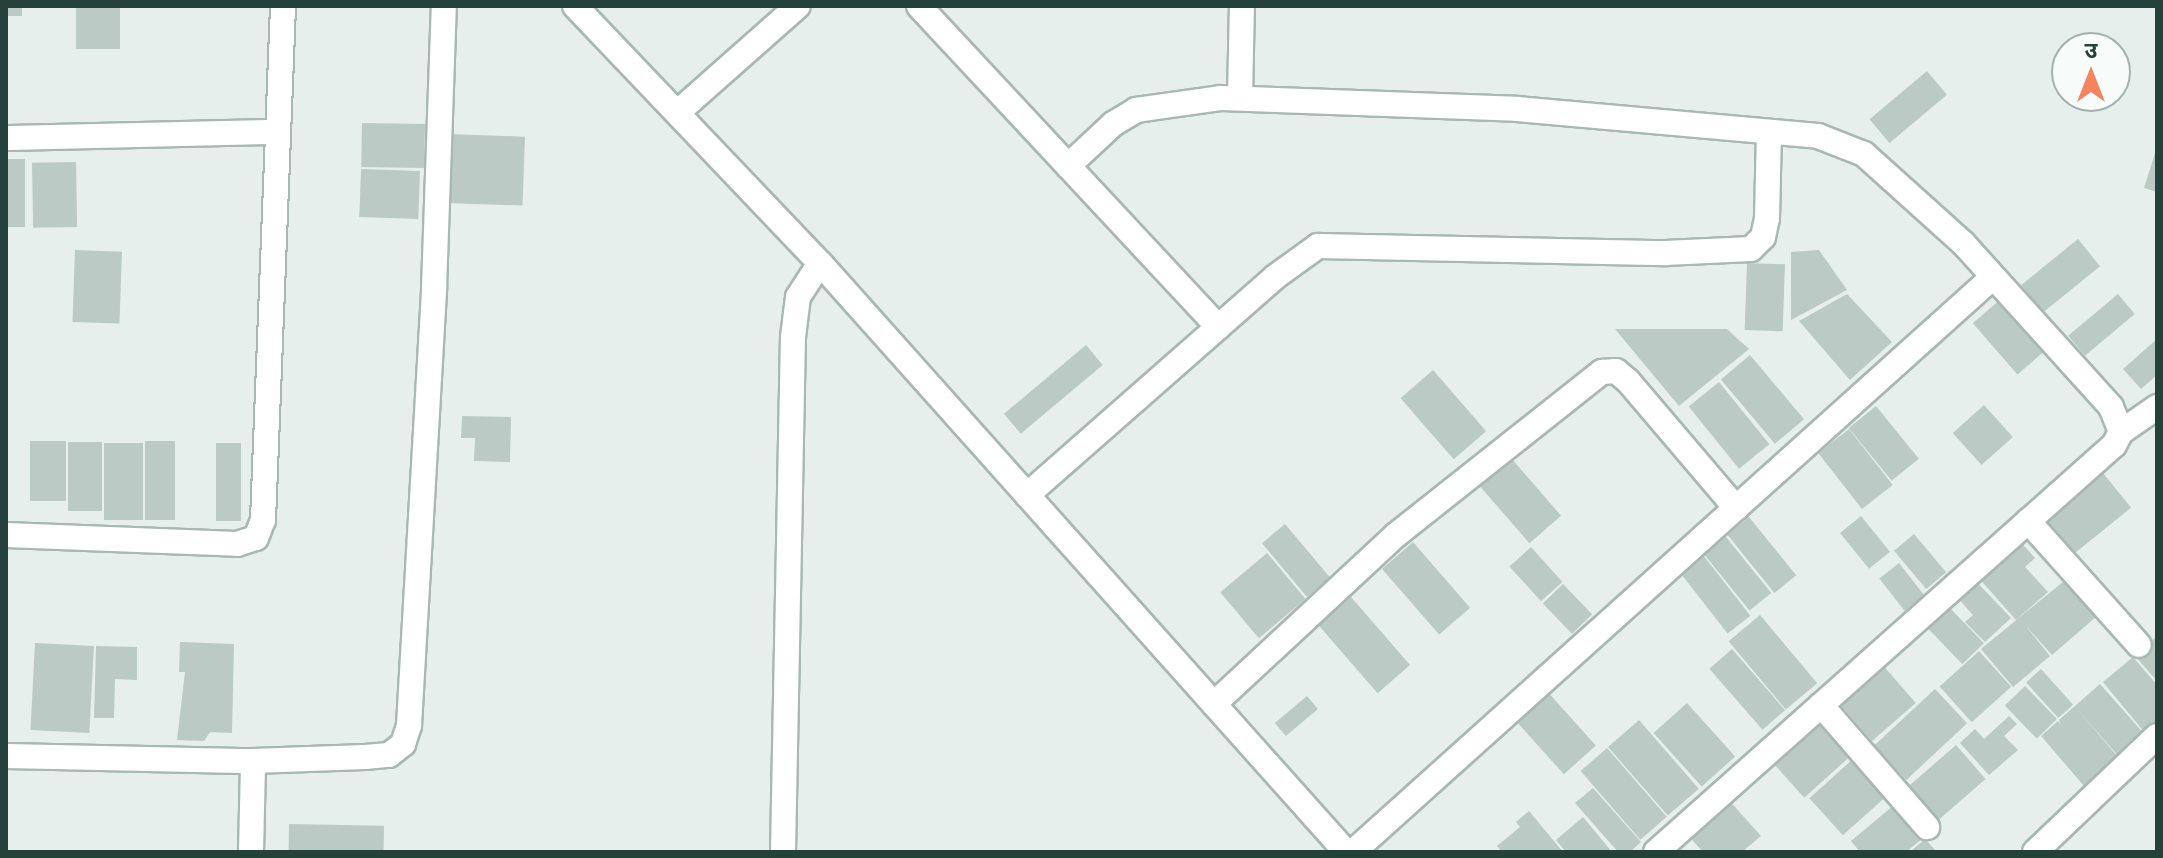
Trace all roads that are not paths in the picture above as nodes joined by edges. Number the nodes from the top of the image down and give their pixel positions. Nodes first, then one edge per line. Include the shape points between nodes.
1 (283, 6) edge
2 (444, 6) edge
3 (575, 6) edge
4 (798, 6) edge
5 (919, 6) edge
6 (1242, 6) edge
7 (1240, 98) junction
8 (678, 112) junction
9 (278, 132) junction
10 (1769, 132) junction
11 (6, 138) edge
12 (1068, 166) junction
13 (820, 263) junction
14 (1993, 277) junction
15 (1218, 327) junction
16 (2157, 407) edge
17 (2121, 432) junction
18 (1027, 495) junction
19 (1736, 508) junction
20 (2028, 521) junction
21 (6, 535) edge
22 (2139, 645) dead end
23 (1214, 704) junction
24 (1821, 705) junction
25 (2157, 736) edge
26 (6, 756) edge
27 (253, 761) junction
28 (1927, 827) dead end
29 (251, 852) edge
30 (783, 852) edge
31 (1346, 852) edge
32 (1353, 852) edge
33 (1656, 852) edge
34 (2035, 852) edge

1 - 9 street
2 - 27 street via 409,725 403,744 389,755
3 - 8 street
4 - 8 street
5 - 12 street
6 - 7 street
7 - 10 street via 1517,109
7 - 12 street via 1136,110
8 - 13 street
9 - 11 street
9 - 21 street via 263,520 256,538 237,544
10 - 14 street via 1818,136 1864,154 1914,196
10 - 15 street via 1767,218 1763,237 1751,249 1665,253 1318,246
12 - 15 street
13 - 18 street
13 - 30 street via 798,297 793,337
14 - 17 street via 2111,407
14 - 19 street
15 - 18 street
16 - 17 street
17 - 20 street via 2114,445
18 - 23 street
19 - 23 street via 1628,381 1616,371 1602,372 1396,535
19 - 32 street
20 - 22 street
20 - 24 street
23 - 31 street
24 - 28 street
24 - 33 street
25 - 34 street
26 - 27 street
27 - 29 street

